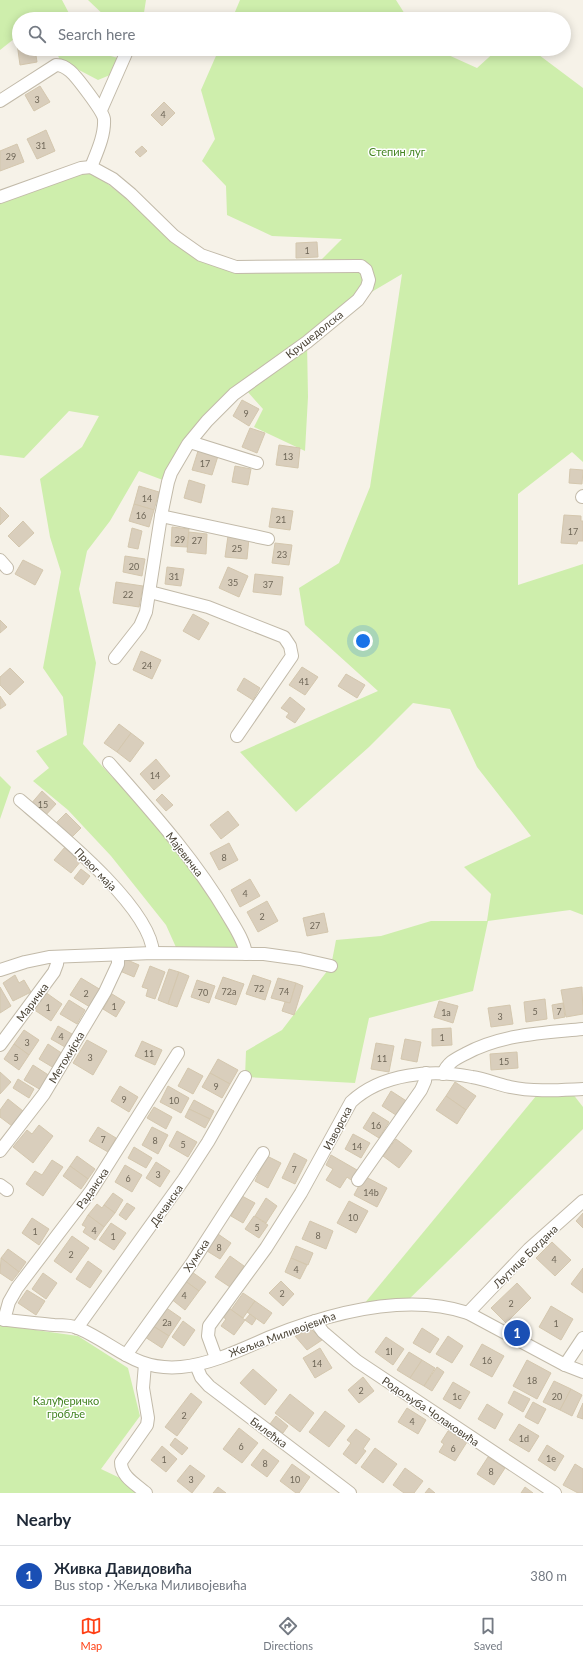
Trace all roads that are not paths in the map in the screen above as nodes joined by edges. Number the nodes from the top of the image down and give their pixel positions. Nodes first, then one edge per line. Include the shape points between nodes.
1 (125, 56) edge
2 (0, 101) edge
3 (101, 110) junction
4 (91, 166) junction
5 (0, 197) edge
6 (190, 442) junction
7 (257, 463) dead end
8 (161, 516) junction
9 (268, 539) dead end
10 (150, 592) junction
11 (115, 658) dead end
12 (237, 736) dead end
13 (109, 763) dead end
14 (20, 800) dead end
15 (153, 953) junction
16 (246, 954) junction
17 (118, 955) junction
18 (58, 956) junction
19 (331, 966) dead end
20 (0, 970) edge
21 (583, 1029) edge
22 (0, 1045) edge
23 (178, 1053) dead end
24 (426, 1073) junction
25 (443, 1074) junction
26 (245, 1076) dead end
27 (583, 1089) edge
28 (0, 1151) edge
29 (263, 1153) dead end
30 (358, 1180) dead end
31 (583, 1201) edge
32 (468, 1313) junction
33 (2, 1319) edge
34 (315, 1321) junction
35 (77, 1328) junction
36 (583, 1338) edge
37 (126, 1355) junction
38 (216, 1358) junction
39 (145, 1364) junction
40 (196, 1365) junction
41 (565, 1365) junction
42 (583, 1372) edge
43 (146, 1493) edge
44 (350, 1493) edge
45 (555, 1493) edge

1 - 3 street
2 - 3 street via 48,69 62,65 72,72
3 - 4 street via 104,118 100,143
4 - 5 street
4 - 6 street, Крушедолска via 131,194 174,236 201,255 236,267 361,266 368,275 369,282 358,300 307,342 234,394
6 - 7 street
6 - 8 street, Крушедолска via 171,473
8 - 9 street
8 - 10 street, Крушедолска
10 - 11 street, Крушедолска via 140,626
10 - 12 street via 208,607 284,637 290,646 292,656
13 - 16 street, Мајевичка via 198,868 243,942
14 - 15 street, Првог маја via 71,843 117,890 147,932 153,943
15 - 16 street
15 - 17 street
16 - 19 street via 283,956
17 - 18 street
17 - 28 street, Метохијска via 118,964 105,992 48,1087
18 - 20 street via 36,959
18 - 22 street, Маричка via 54,972
21 - 25 street via 494,1041 454,1060 448,1064
23 - 33 street, Раданска via 91,1191 17,1288
24 - 25 street, Изворска
24 - 30 street via 421,1090
24 - 38 street, Изворска via 373,1086 351,1102 301,1193 266,1248 209,1326 208,1336
25 - 27 street, Изворска via 472,1076 510,1087 532,1090
26 - 35 street, Дечанска via 184,1179
29 - 37 street, Хумска via 192,1262
31 - 32 street, Љутице Богдана via 529,1249
32 - 34 street, Жељка Миливојевића via 452,1308 421,1305 380,1307 340,1313
32 - 41 street, Жељка Миливојевића
33 - 35 street, Жељка Миливојевића
34 - 38 street, Жељка Миливојевића
34 - 45 street, Родољуба Чолаковића via 323,1332 357,1361
35 - 37 street, Жељка Миливојевића
36 - 41 street
37 - 39 street, Жељка Миливојевића
38 - 40 street, Жељка Миливојевића
39 - 40 street, Жељка Миливојевића via 167,1367
39 - 43 street via 143,1388 147,1425 122,1462 122,1468 124,1474
40 - 44 street, Билећка via 201,1377 209,1386
41 - 42 street, Жељка Миливојевића

